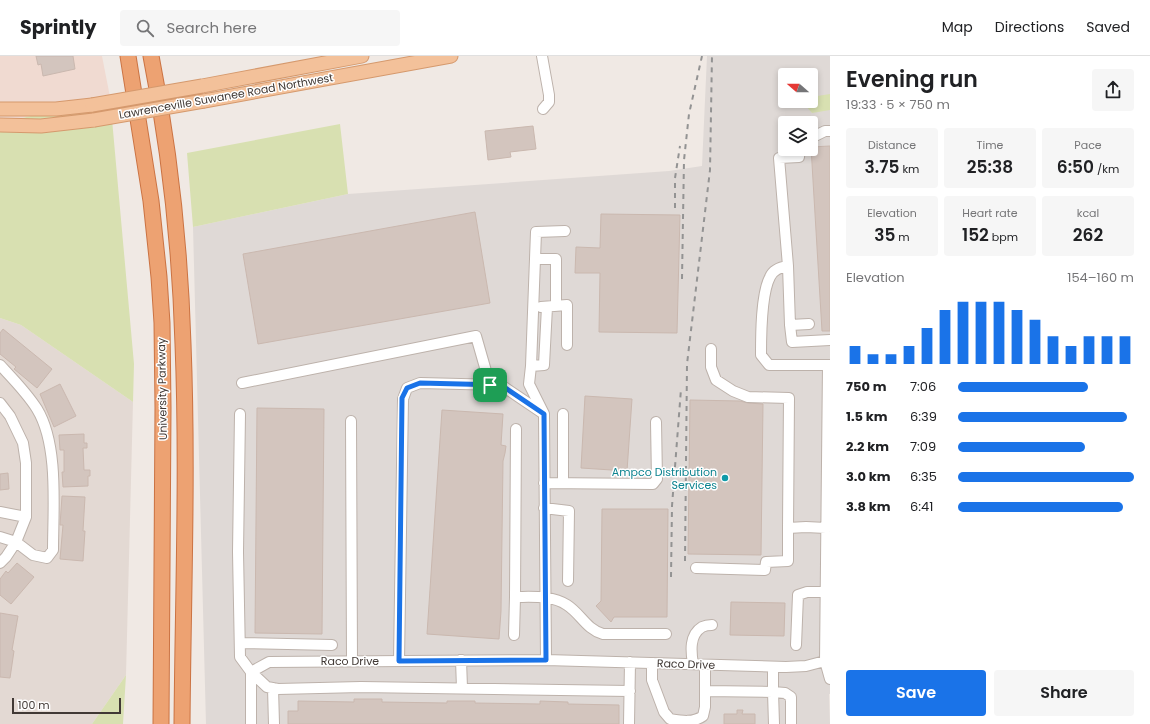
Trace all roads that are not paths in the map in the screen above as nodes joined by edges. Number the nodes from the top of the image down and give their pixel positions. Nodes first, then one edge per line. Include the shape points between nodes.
1 (128, 56) edge
2 (151, 56) edge
3 (362, 56) edge
4 (451, 56) edge
5 (542, 56) edge
6 (0, 109) edge
7 (543, 109) dead end
8 (0, 125) edge
9 (830, 131) edge
10 (818, 134) edge
11 (799, 156) edge
12 (565, 231) dead end
13 (535, 259) junction
14 (788, 266) junction
15 (551, 306) junction
16 (534, 308) junction
17 (809, 324) dead end
18 (790, 325) junction
19 (830, 340) edge
20 (567, 345) dead end
21 (711, 349) dead end
22 (0, 365) edge
23 (829, 365) edge
24 (531, 366) junction
25 (242, 383) dead end
26 (490, 385) junction
27 (0, 403) edge
28 (240, 414) dead end
29 (544, 414) junction
30 (563, 414) dead end
31 (351, 421) dead end
32 (656, 422) dead end
33 (516, 429) dead end
34 (544, 483) junction
35 (563, 483) junction
36 (544, 508) junction
37 (0, 512) edge
38 (26, 517) junction
39 (828, 517) edge
40 (788, 528) junction
41 (826, 528) junction
42 (0, 537) edge
43 (16, 542) junction
44 (0, 563) edge
45 (184, 567) junction
46 (696, 568) dead end
47 (568, 581) dead end
48 (825, 592) junction
49 (515, 597) junction
50 (545, 597) junction
51 (712, 625) dead end
52 (161, 627) junction
53 (666, 634) dead end
54 (514, 635) dead end
55 (240, 643) junction
56 (332, 645) dead end
57 (796, 645) dead end
58 (461, 660) junction
59 (546, 660) junction
60 (352, 661) junction
61 (399, 661) junction
62 (825, 661) junction
63 (630, 662) junction
64 (652, 663) junction
65 (693, 664) junction
66 (704, 665) junction
67 (773, 667) junction
68 (251, 672) junction
69 (830, 680) edge
70 (273, 688) junction
71 (462, 688) junction
72 (630, 691) junction
73 (705, 691) junction
74 (773, 692) junction
75 (151, 724) edge
76 (161, 724) edge
77 (182, 724) edge
78 (191, 724) edge
79 (251, 724) edge
80 (274, 724) edge
81 (629, 724) edge
82 (774, 724) edge
83 (791, 724) edge

1 - 52 highway, University Parkway via 151,201 159,277 163,408
2 - 45 highway, University Parkway via 165,136 179,267 183,344
3 - 6 main road, Lawrenceville Suwanee Road Northwest, bridge via 92,105 56,109
4 - 8 main road, Lawrenceville Suwanee Road Northwest, bridge via 94,120 41,126
5 - 7 street via 549,96 549,102
9 - 10 street
11 - 14 street via 779,158
12 - 13 street via 536,232
13 - 15 street via 556,259
13 - 16 street
14 - 18 street
14 - 23 street via 781,267 770,276 761,327 761,355 769,365
15 - 16 street
15 - 20 street via 567,305
15 - 24 street via 544,365
16 - 24 street
17 - 18 street
18 - 19 street via 792,342
21 - 40 street via 711,367 716,380 733,391 748,397 789,398
22 - 43 street via 38,411 48,434 52,468 53,550 47,558 33,555
23 - 39 street
24 - 29 street via 529,384
25 - 26 street via 476,336
26 - 29 street via 501,385
26 - 61 street via 420,383 407,388 402,398
27 - 38 street via 10,416 23,442 26,464
28 - 55 street
29 - 34 street
30 - 35 street
31 - 60 street
32 - 35 street via 657,479 652,484
33 - 49 street
34 - 35 street
34 - 36 street
36 - 47 street via 569,511
36 - 50 street
37 - 38 street
38 - 43 street
39 - 41 street
40 - 41 street
40 - 46 street via 788,561 766,562 765,570
41 - 48 street
42 - 43 street
43 - 44 street
45 - 77 highway, University Parkway
45 - 78 highway via 190,604
48 - 57 street via 798,595
48 - 62 street
49 - 50 street
49 - 54 street
50 - 53 street via 567,605 595,631 603,634
50 - 59 street
51 - 65 street via 701,628 692,638
52 - 75 highway
52 - 76 highway, University Parkway
55 - 56 street
55 - 68 street via 240,657
58 - 59 street, Raco Drive
58 - 61 street, Raco Drive
58 - 71 street
59 - 63 street, Raco Drive
60 - 61 street, Raco Drive
60 - 68 street, Raco Drive via 268,662
62 - 67 street, Raco Drive via 806,666
62 - 69 street
63 - 64 street, Raco Drive
63 - 72 street
64 - 65 street, Raco Drive
64 - 73 street via 652,680 664,712 670,719 696,720 703,716
65 - 66 street, Raco Drive
66 - 67 street, Raco Drive
66 - 73 street
67 - 74 street
68 - 70 street via 267,687
68 - 79 street
70 - 71 street
70 - 80 street
71 - 72 street
72 - 81 street
73 - 74 street
74 - 82 street
74 - 83 street via 785,693 791,697

